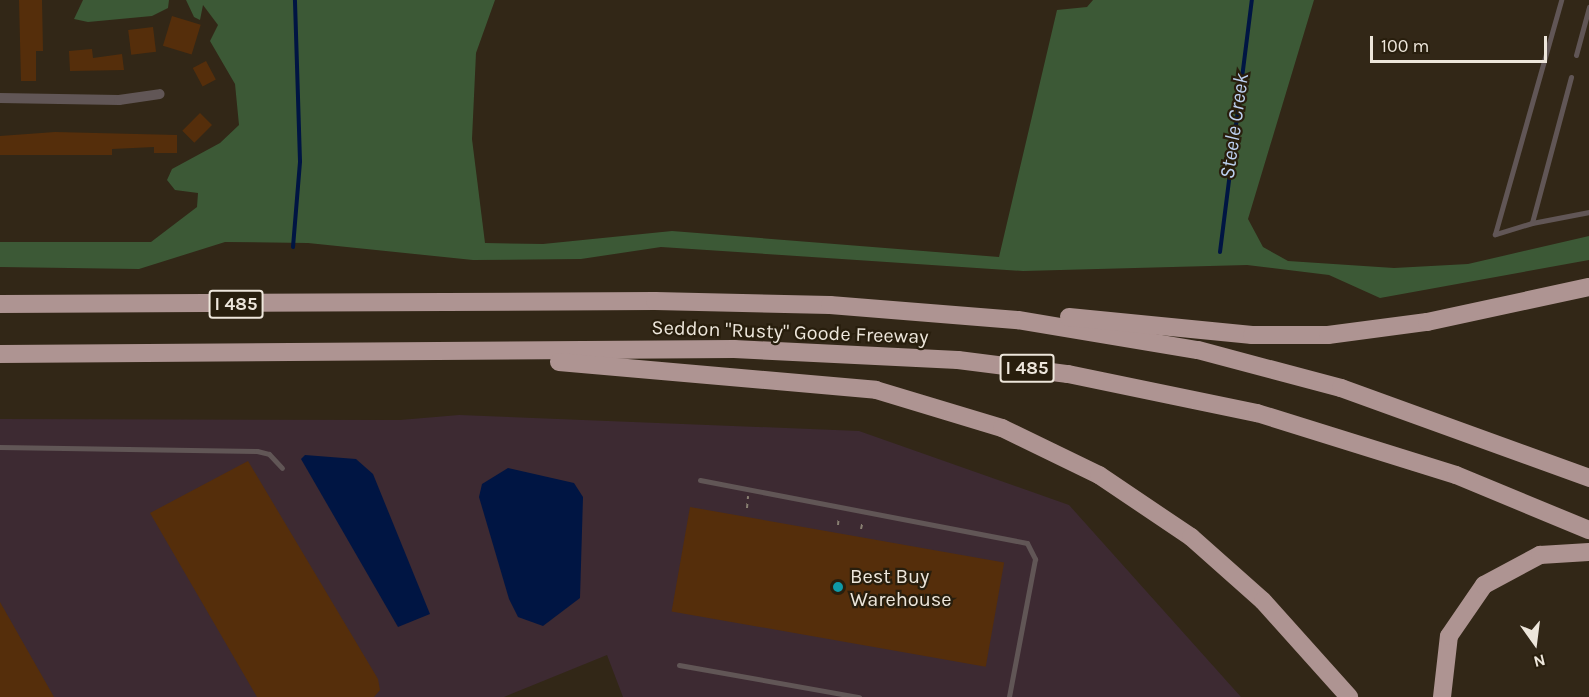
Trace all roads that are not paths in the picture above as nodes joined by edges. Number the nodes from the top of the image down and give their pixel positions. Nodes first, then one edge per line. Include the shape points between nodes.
1 (1561, 0) edge
2 (1589, 6) edge
3 (1576, 55) dead end
4 (1570, 77) dead end
5 (160, 94) dead end
6 (0, 98) edge
7 (1589, 212) edge
8 (1532, 223) junction
9 (1589, 287) edge
10 (0, 304) edge
11 (894, 308) junction
12 (441, 352) junction
13 (0, 354) edge
14 (0, 447) edge
15 (282, 468) dead end
16 (1589, 478) edge
17 (700, 480) dead end
18 (1589, 530) edge
19 (1589, 552) edge
20 (679, 665) dead end
21 (859, 697) edge
22 (1009, 697) edge
23 (1349, 697) edge
24 (1442, 697) edge

1 - 8 lane via 1495,234
2 - 3 lane
4 - 8 lane
5 - 6 street via 109,100
7 - 8 lane
9 - 11 highway via 1406,326 1296,336
10 - 11 highway, Seddon "Rusty" Goode Freeway / I 485 via 655,301
11 - 16 highway, Seddon "Rusty" Goode Freeway / I 485 via 1018,320 1198,350 1437,418
12 - 13 highway, Seddon "Rusty" Goode Freeway / I 485
12 - 18 highway, Seddon "Rusty" Goode Freeway / I 485 via 855,352 1068,374 1167,392 1354,440
12 - 23 highway via 810,381 896,395 1002,428 1099,475 1191,537 1263,601
14 - 15 lane via 257,452 269,454
17 - 22 lane via 1027,543 1035,559
19 - 24 highway via 1540,555 1484,585 1449,636
20 - 21 lane

